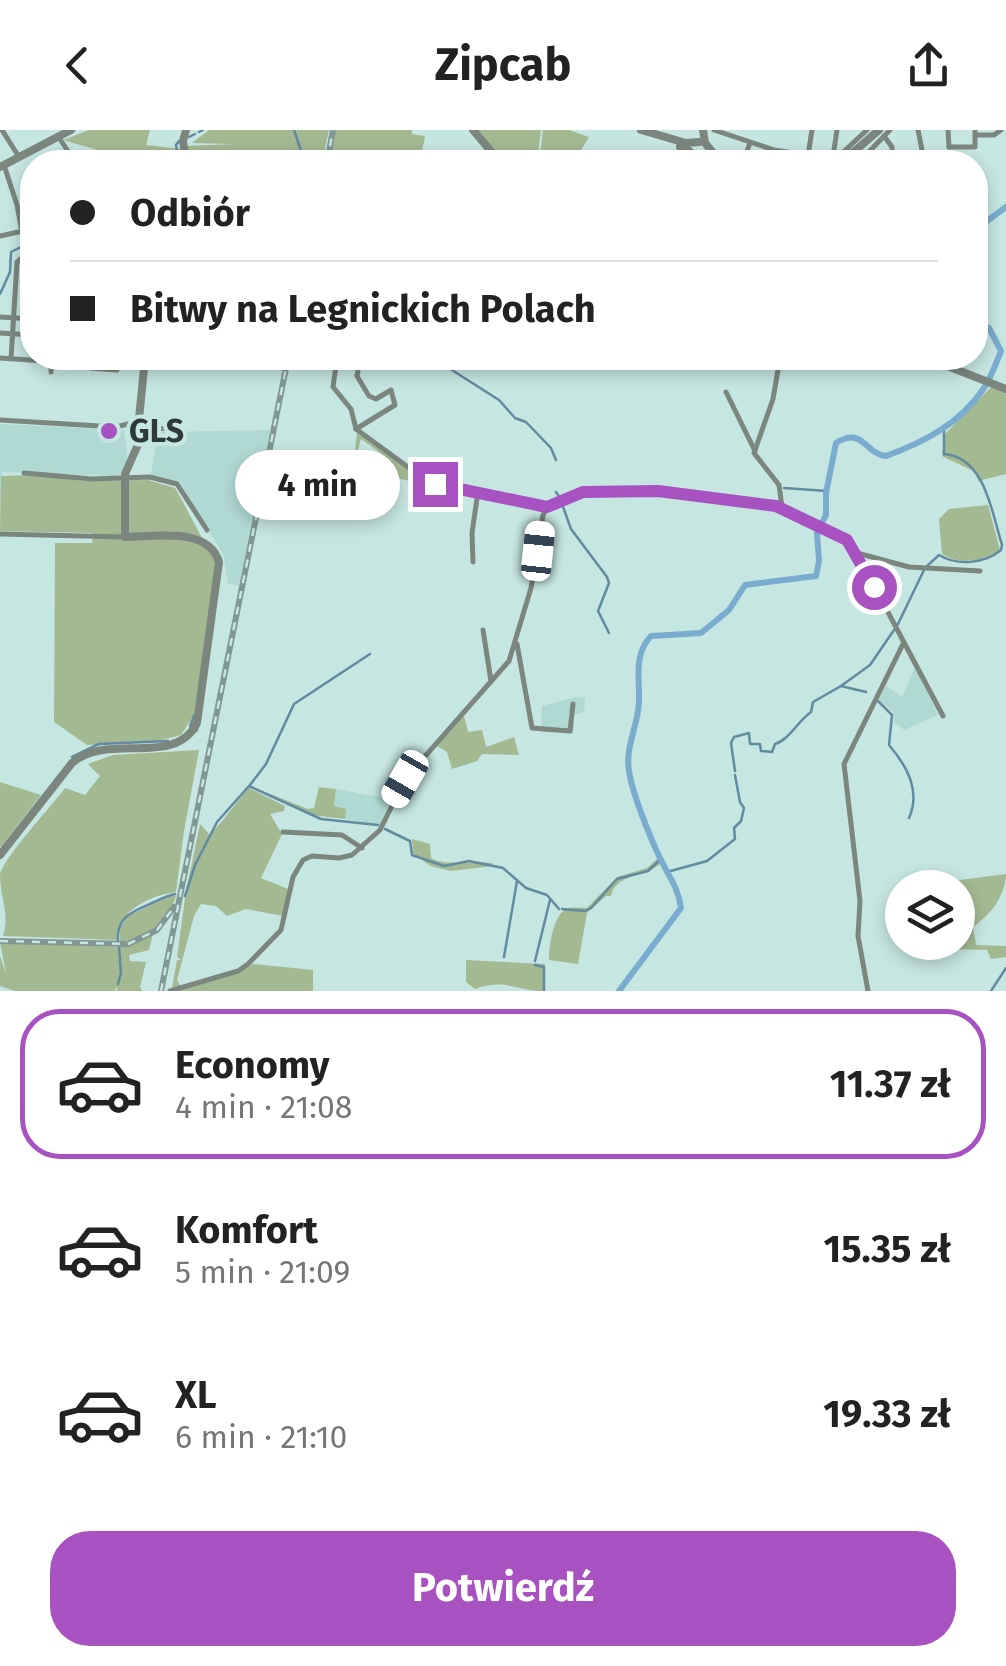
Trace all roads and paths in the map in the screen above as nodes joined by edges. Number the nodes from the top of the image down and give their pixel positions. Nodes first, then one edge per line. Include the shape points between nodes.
1 (2, 130) edge
2 (71, 130) edge
3 (473, 130) edge
4 (641, 130) edge
5 (890, 130) edge
6 (948, 130) edge
7 (1000, 130) edge
8 (882, 133) edge
9 (975, 133) edge
10 (58, 136) junction
11 (676, 142) junction
12 (750, 143) junction
13 (697, 144) edge
14 (948, 147) junction
15 (20, 150) edge
16 (38, 150) edge
17 (67, 150) edge
18 (490, 150) edge
19 (682, 150) edge
20 (746, 150) edge
21 (776, 150) edge
22 (861, 150) edge
23 (946, 150) edge
24 (2, 166) edge
25 (20, 224) edge
26 (20, 259) edge
27 (0, 317) edge
28 (13, 318) junction
29 (20, 318) edge
30 (0, 333) edge
31 (12, 334) junction
32 (20, 334) edge
33 (0, 358) edge
34 (11, 359) junction
35 (20, 359) edge
36 (144, 370) edge
37 (335, 370) edge
38 (358, 370) edge
39 (778, 370) edge
40 (958, 370) edge
41 (1006, 389) edge
42 (726, 392) dead end
43 (0, 420) edge
44 (143, 426) junction
45 (168, 428) dead end
46 (356, 429) junction
47 (754, 451) junction
48 (24, 473) dead end
49 (125, 478) junction
50 (478, 492) junction
51 (547, 507) junction
52 (782, 508) junction
53 (207, 530) dead end
54 (0, 534) edge
55 (125, 537) junction
56 (857, 554) junction
57 (474, 562) dead end
58 (980, 571) dead end
59 (484, 630) dead end
60 (516, 642) junction
61 (903, 644) junction
62 (492, 681) junction
63 (572, 704) dead end
64 (943, 716) dead end
65 (283, 832) dead end
66 (362, 848) junction
67 (0, 855) edge
68 (170, 991) edge
69 (868, 991) edge

1 - 15 street
2 - 10 street
3 - 18 street
4 - 11 street
5 - 8 street
6 - 14 street
7 - 9 street
8 - 22 street
9 - 14 street via 976,150
10 - 16 street
10 - 17 street
11 - 13 street
11 - 13 street via 688,138
11 - 19 street
12 - 13 street
12 - 20 street
12 - 21 street
14 - 23 street
24 - 25 street
26 - 28 street
27 - 28 street
28 - 29 street
28 - 31 street
30 - 31 street
31 - 32 street
31 - 34 street
33 - 34 street
34 - 35 street
36 - 44 street
37 - 46 street via 332,387
38 - 46 street via 371,398 391,390 395,405
39 - 47 street
40 - 41 street
42 - 47 street
43 - 44 street
44 - 45 street
44 - 49 street
46 - 50 street via 427,481
47 - 52 street via 780,485
48 - 49 street
49 - 53 street via 179,484
49 - 55 street
50 - 51 street
50 - 57 street
51 - 52 street via 583,492 658,491
51 - 60 street
52 - 56 street via 847,540
54 - 55 street
55 - 67 street via 201,539 218,558 195,727 170,746 82,754
56 - 58 street via 909,567
56 - 61 street
59 - 62 street
60 - 62 street
60 - 63 street via 532,728 570,732
61 - 64 street
61 - 69 street via 844,764
62 - 66 street via 405,779 380,830
65 - 66 street via 342,835
66 - 68 street via 344,857 302,860 281,930 263,951 238,971

